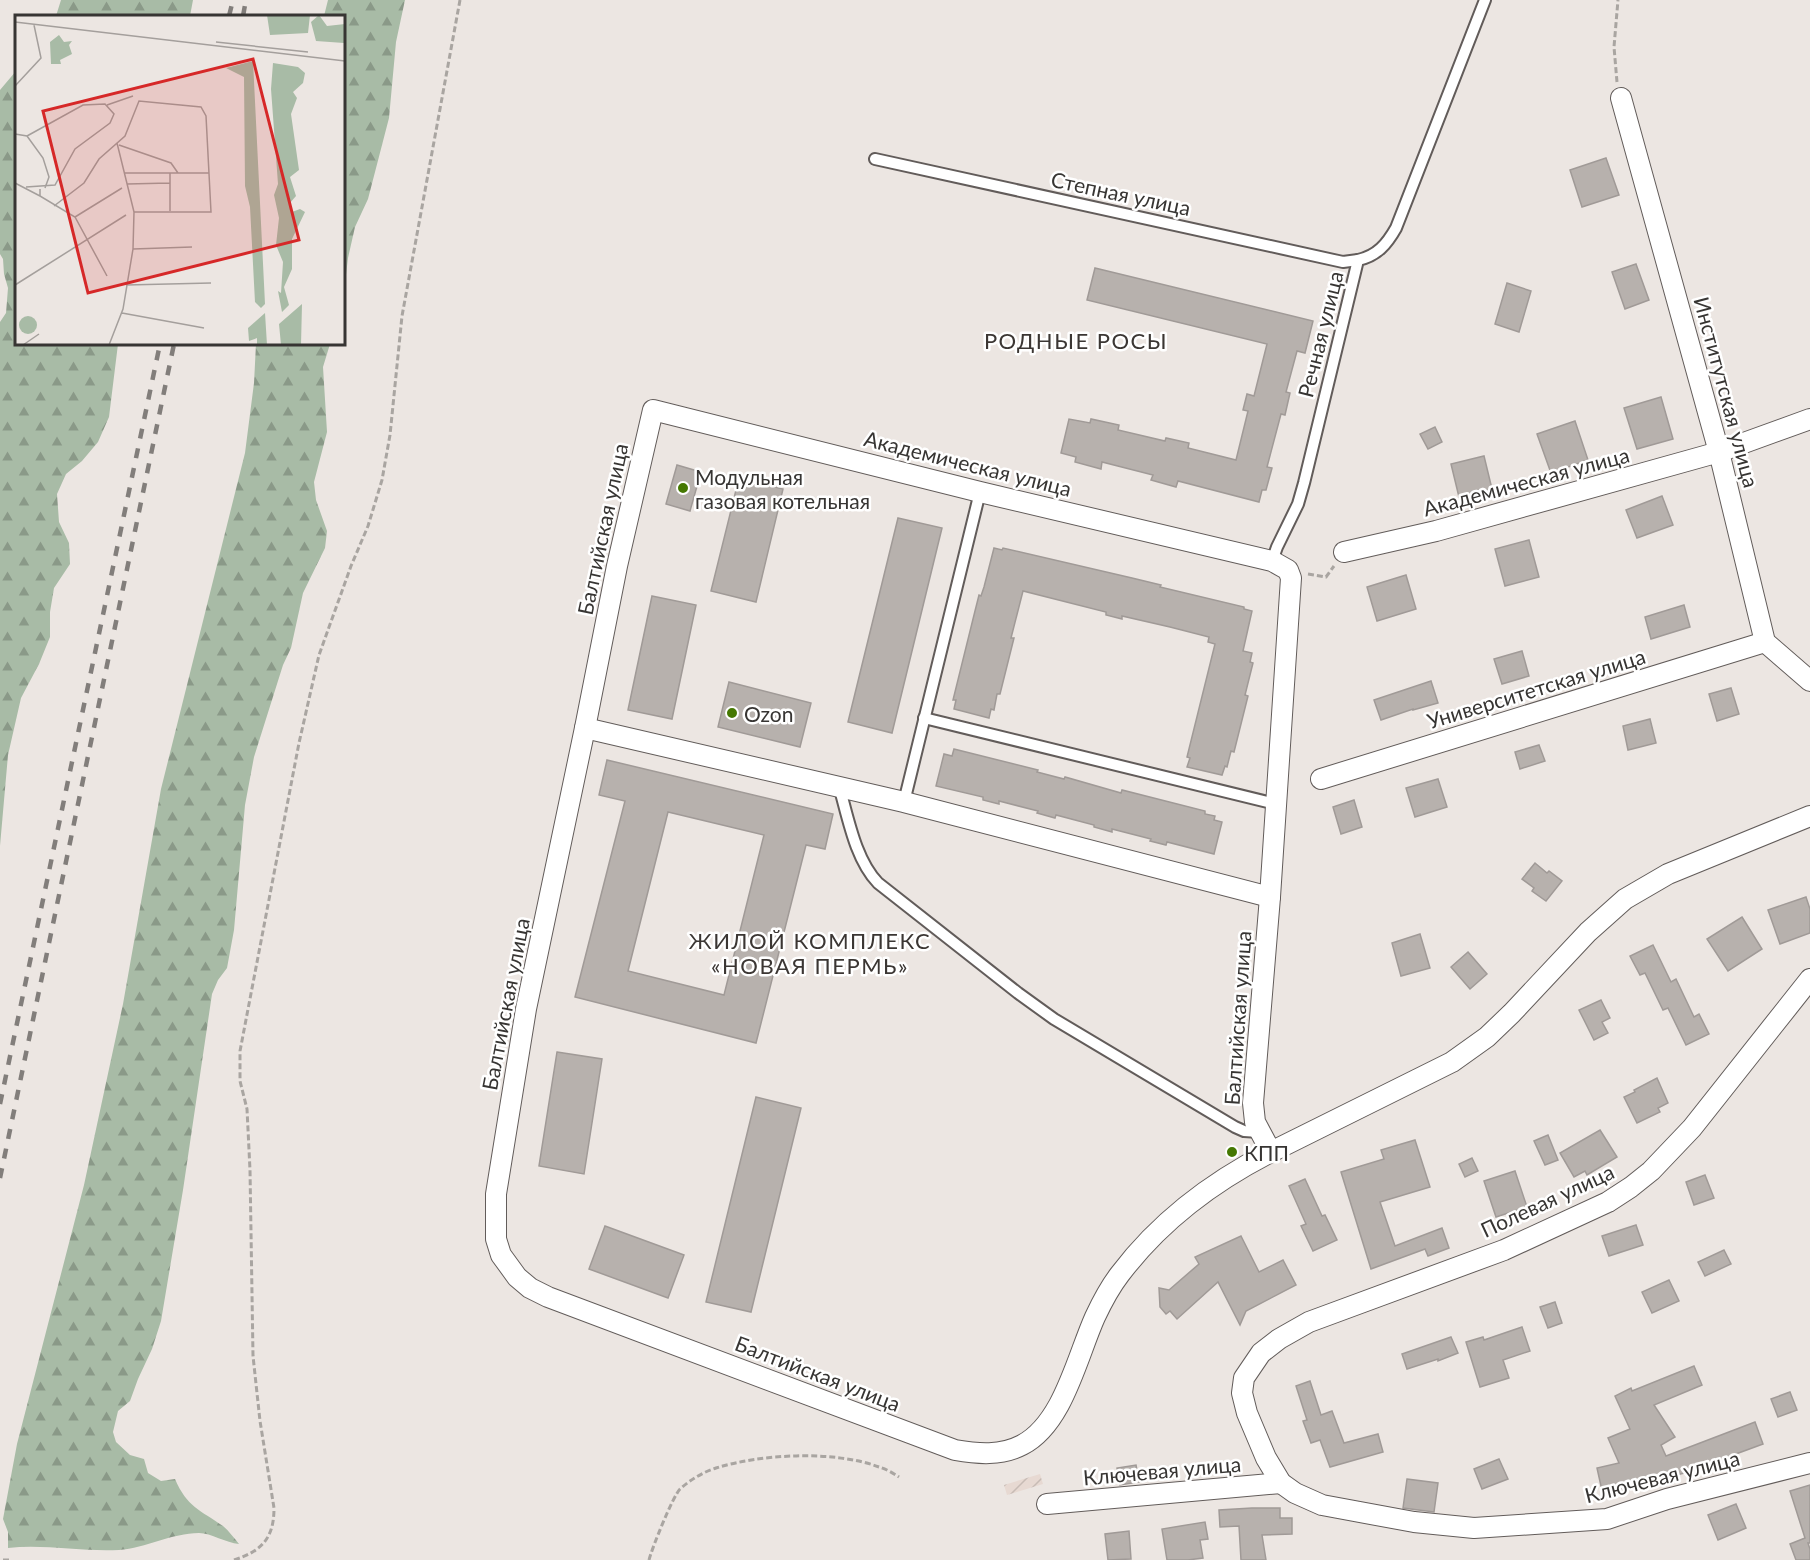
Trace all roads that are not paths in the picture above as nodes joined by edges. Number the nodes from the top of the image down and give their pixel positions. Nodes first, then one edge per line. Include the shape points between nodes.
1 (1485, 0) edge
2 (1621, 98) road end
3 (875, 159) dead end
4 (1359, 260) junction
5 (653, 410) joint
6 (1810, 419) edge
7 (1719, 452) junction
8 (980, 492) junction
9 (1344, 552) road end
10 (1280, 565) junction
11 (1766, 642) junction
12 (1810, 681) edge
13 (924, 718) junction
14 (585, 728) junction
15 (1321, 779) dead end
16 (838, 786) junction
17 (904, 802) junction
18 (1276, 804) junction
19 (1810, 816) edge
20 (1270, 897) junction
21 (1810, 980) edge
22 (1259, 1132) junction
23 (1271, 1152) junction
24 (1244, 1378) joint
25 (1810, 1463) edge
26 (1281, 1483) junction
27 (1047, 1504) dead end

1 - 4 lane, Речная улица via 1396,228 1380,250
2 - 7 street, Институтская улица
3 - 4 lane, Степная улица via 1343,262
4 - 10 lane, Речная улица via 1304,483 1292,520 1277,547
5 - 8 street, Академическая улица
5 - 14 street, Балтийская улица
6 - 7 street, Академическая улица
7 - 9 street, Академическая улица via 1436,531
7 - 11 street, Институтская улица
8 - 10 street, Академическая улица
8 - 13 lane
10 - 18 street, Балтийская улица via 1291,578
11 - 12 street
11 - 15 street, Университетская улица
13 - 17 lane
13 - 18 lane
14 - 16 street
14 - 23 street, Балтийская улица via 526,1009 496,1194 496,1239 501,1255 530,1288 956,1450 992,1454 1022,1446 1047,1424 1064,1395 1106,1294 1141,1250 1199,1194
16 - 17 street
16 - 22 lane via 860,855 878,883 1054,1019 1235,1128
17 - 20 street
18 - 20 street, Балтийская улица
19 - 23 street via 1668,874 1625,899 1588,932 1512,1013 1452,1062
20 - 22 street, Балтийская улица via 1253,1103
21 - 24 street, Полевая улица via 1692,1128 1631,1187 1608,1202 1504,1250 1309,1322 1269,1346
22 - 23 street, Балтийская улица
24 - 26 street, Ключевая улица via 1242,1393 1247,1413
25 - 26 street, Ключевая улица via 1667,1499 1607,1519 1474,1528 1414,1522 1322,1505
26 - 27 street, Ключевая улица

